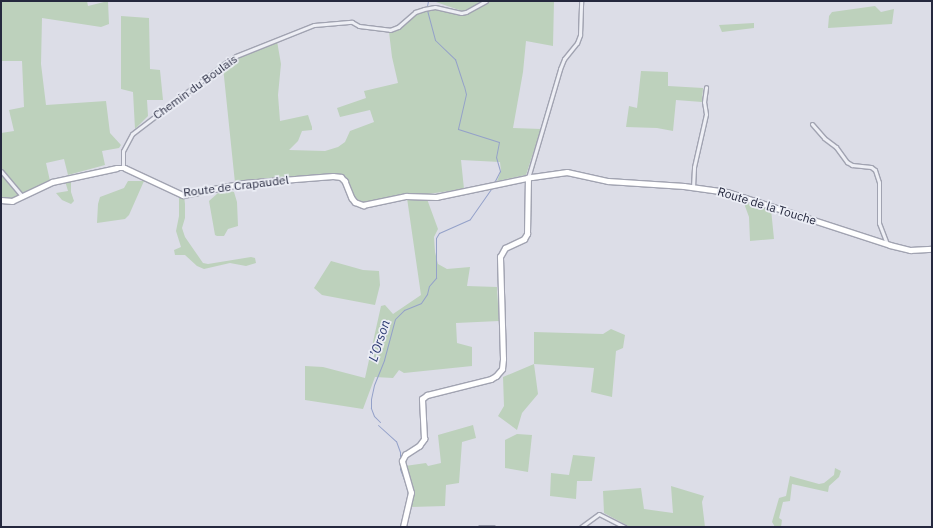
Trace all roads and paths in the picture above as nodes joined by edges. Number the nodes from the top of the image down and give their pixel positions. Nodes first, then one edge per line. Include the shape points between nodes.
1 (486, 1) edge
2 (582, 1) edge
3 (706, 87) dead end
4 (812, 124) dead end
5 (123, 168) junction
6 (1, 171) edge
7 (528, 178) junction
8 (693, 187) junction
9 (22, 196) junction
10 (1, 200) edge
11 (887, 244) junction
12 (932, 249) edge
13 (403, 527) edge
14 (480, 527) edge
15 (493, 527) edge
16 (581, 527) edge
17 (625, 527) edge

1 - 5 street, Chemin du Boulais via 461,13 435,7 424,9 390,30 359,26 352,22 314,24 225,63 132,134 123,151
2 - 7 street via 580,35 560,69
3 - 8 street via 706,114 694,166
4 - 11 street via 848,162 875,170 879,182 879,223
5 - 7 street, Route de Crapaudel via 183,195 249,182 341,177 346,182 352,198 363,205 406,196 436,197
5 - 9 street via 52,182
6 - 9 street
7 - 8 street, Route de la Touche via 567,172 608,181
7 - 13 street via 527,234 524,239 505,248 500,257 502,369 491,379 427,395 422,399 424,439 419,446 405,455 402,461 411,493
8 - 11 street, Route de la Touche via 732,194
9 - 10 street via 12,201
11 - 12 street, Route de la Touche via 910,250
14 - 15 street
16 - 17 street via 599,514

